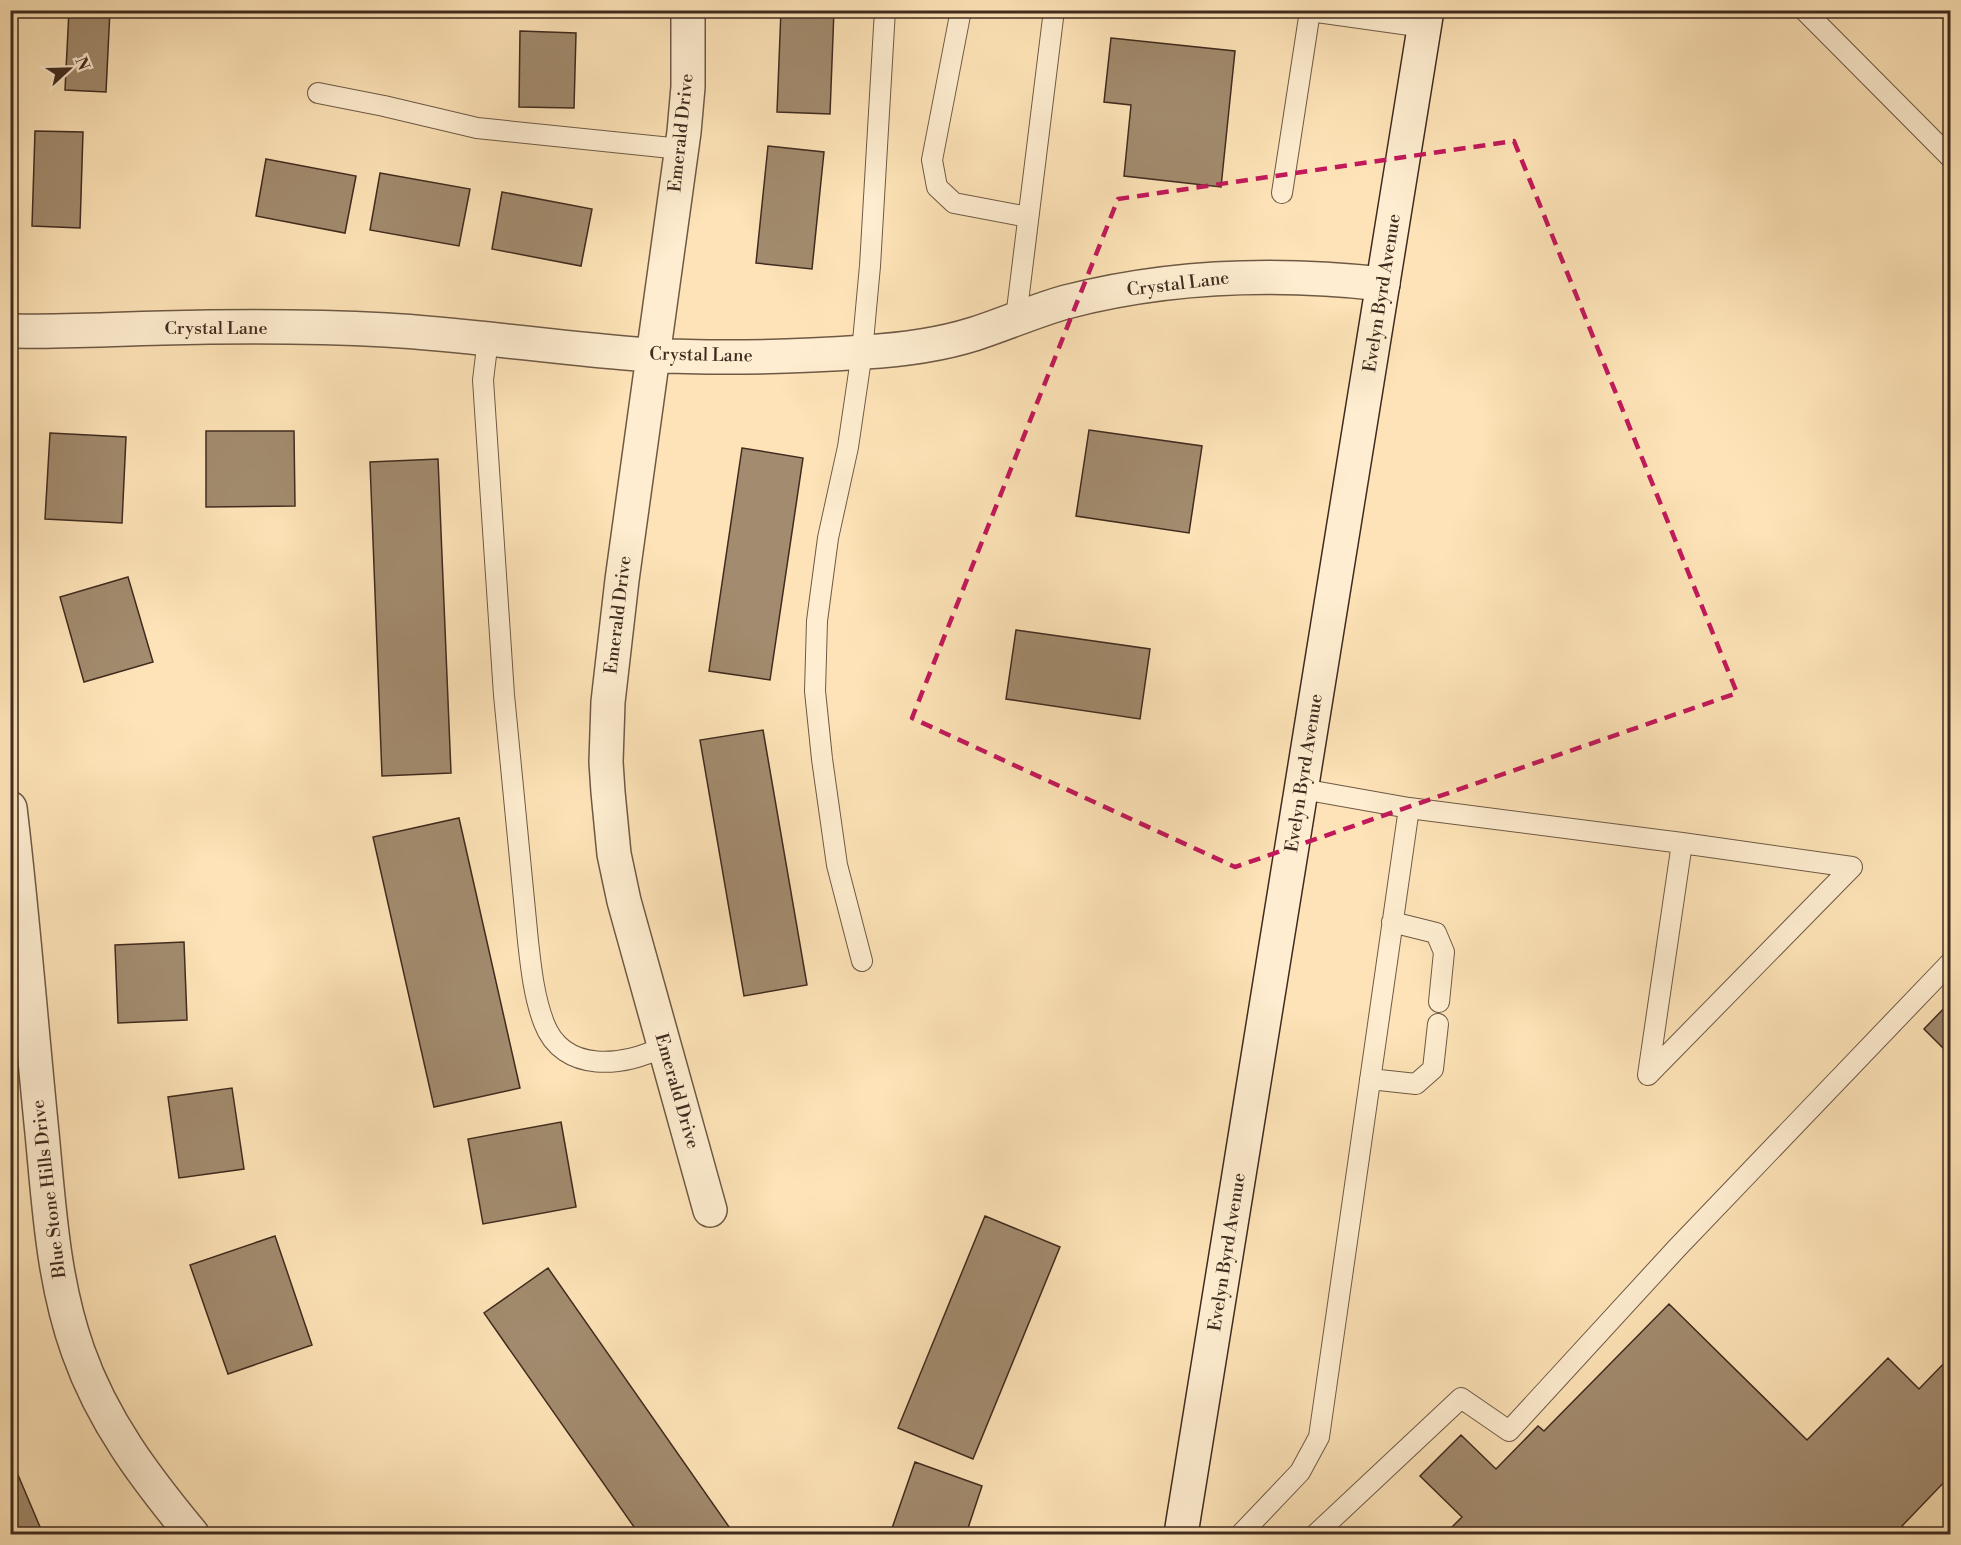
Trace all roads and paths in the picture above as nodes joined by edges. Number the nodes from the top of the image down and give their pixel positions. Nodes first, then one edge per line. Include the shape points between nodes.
1 (688, 10) edge
2 (885, 10) edge
3 (961, 10) edge
4 (1054, 10) edge
5 (1804, 10) edge
6 (1426, 19) edge
7 (318, 93) dead end
8 (681, 149) junction
9 (1949, 153) edge
10 (1282, 194) dead end
11 (1028, 217) junction
12 (1383, 284) junction
13 (1016, 318) junction
14 (10, 331) edge
15 (488, 339) junction
16 (862, 352) junction
17 (652, 355) junction
18 (1302, 789) junction
19 (1408, 807) junction
20 (10, 808) edge
21 (1682, 843) junction
22 (1392, 922) junction
23 (862, 961) dead end
24 (1950, 963) edge
25 (1439, 1002) dead end
26 (1438, 1024) dead end
27 (664, 1046) junction
28 (1370, 1079) junction
29 (710, 1210) dead end
30 (192, 1534) edge
31 (1181, 1534) edge
32 (1241, 1534) edge
33 (1316, 1534) edge

1 - 8 street, Emerald Drive via 688,87
2 - 16 lane
3 - 11 lane via 932,160 937,187 954,204
4 - 11 lane
5 - 9 lane
6 - 10 lane via 1310,11
6 - 12 street, Evelyn Byrd Avenue
7 - 8 lane via 477,128
8 - 17 street, Emerald Drive
11 - 13 lane
12 - 13 street, Crystal Lane via 1288,276 1212,278 1068,302
12 - 18 street, Evelyn Byrd Avenue
13 - 16 street, Crystal Lane via 958,338
14 - 15 street, Crystal Lane via 262,327 381,330
15 - 17 street, Crystal Lane
15 - 27 lane via 483,380 504,695 532,974 544,1023 564,1049 595,1062 619,1062
16 - 17 street, Crystal Lane via 734,357
16 - 23 lane via 848,447 828,538 817,621 815,691 837,865
17 - 27 street, Emerald Drive via 610,672 606,762 624,901
18 - 19 lane
18 - 31 street, Evelyn Byrd Avenue
19 - 21 lane
19 - 22 lane
20 - 30 street, Blue Stone Hills Drive via 51,1230 70,1327 88,1376 117,1435
21 - 21 lane via 1658,1005 1648,1075 1852,867
22 - 25 lane via 1436,933 1444,952
22 - 28 lane
24 - 33 lane via 1677,1248 1509,1431 1461,1398
26 - 28 lane via 1433,1069 1416,1084
27 - 29 street, Emerald Drive
28 - 32 lane via 1320,1437 1300,1472

